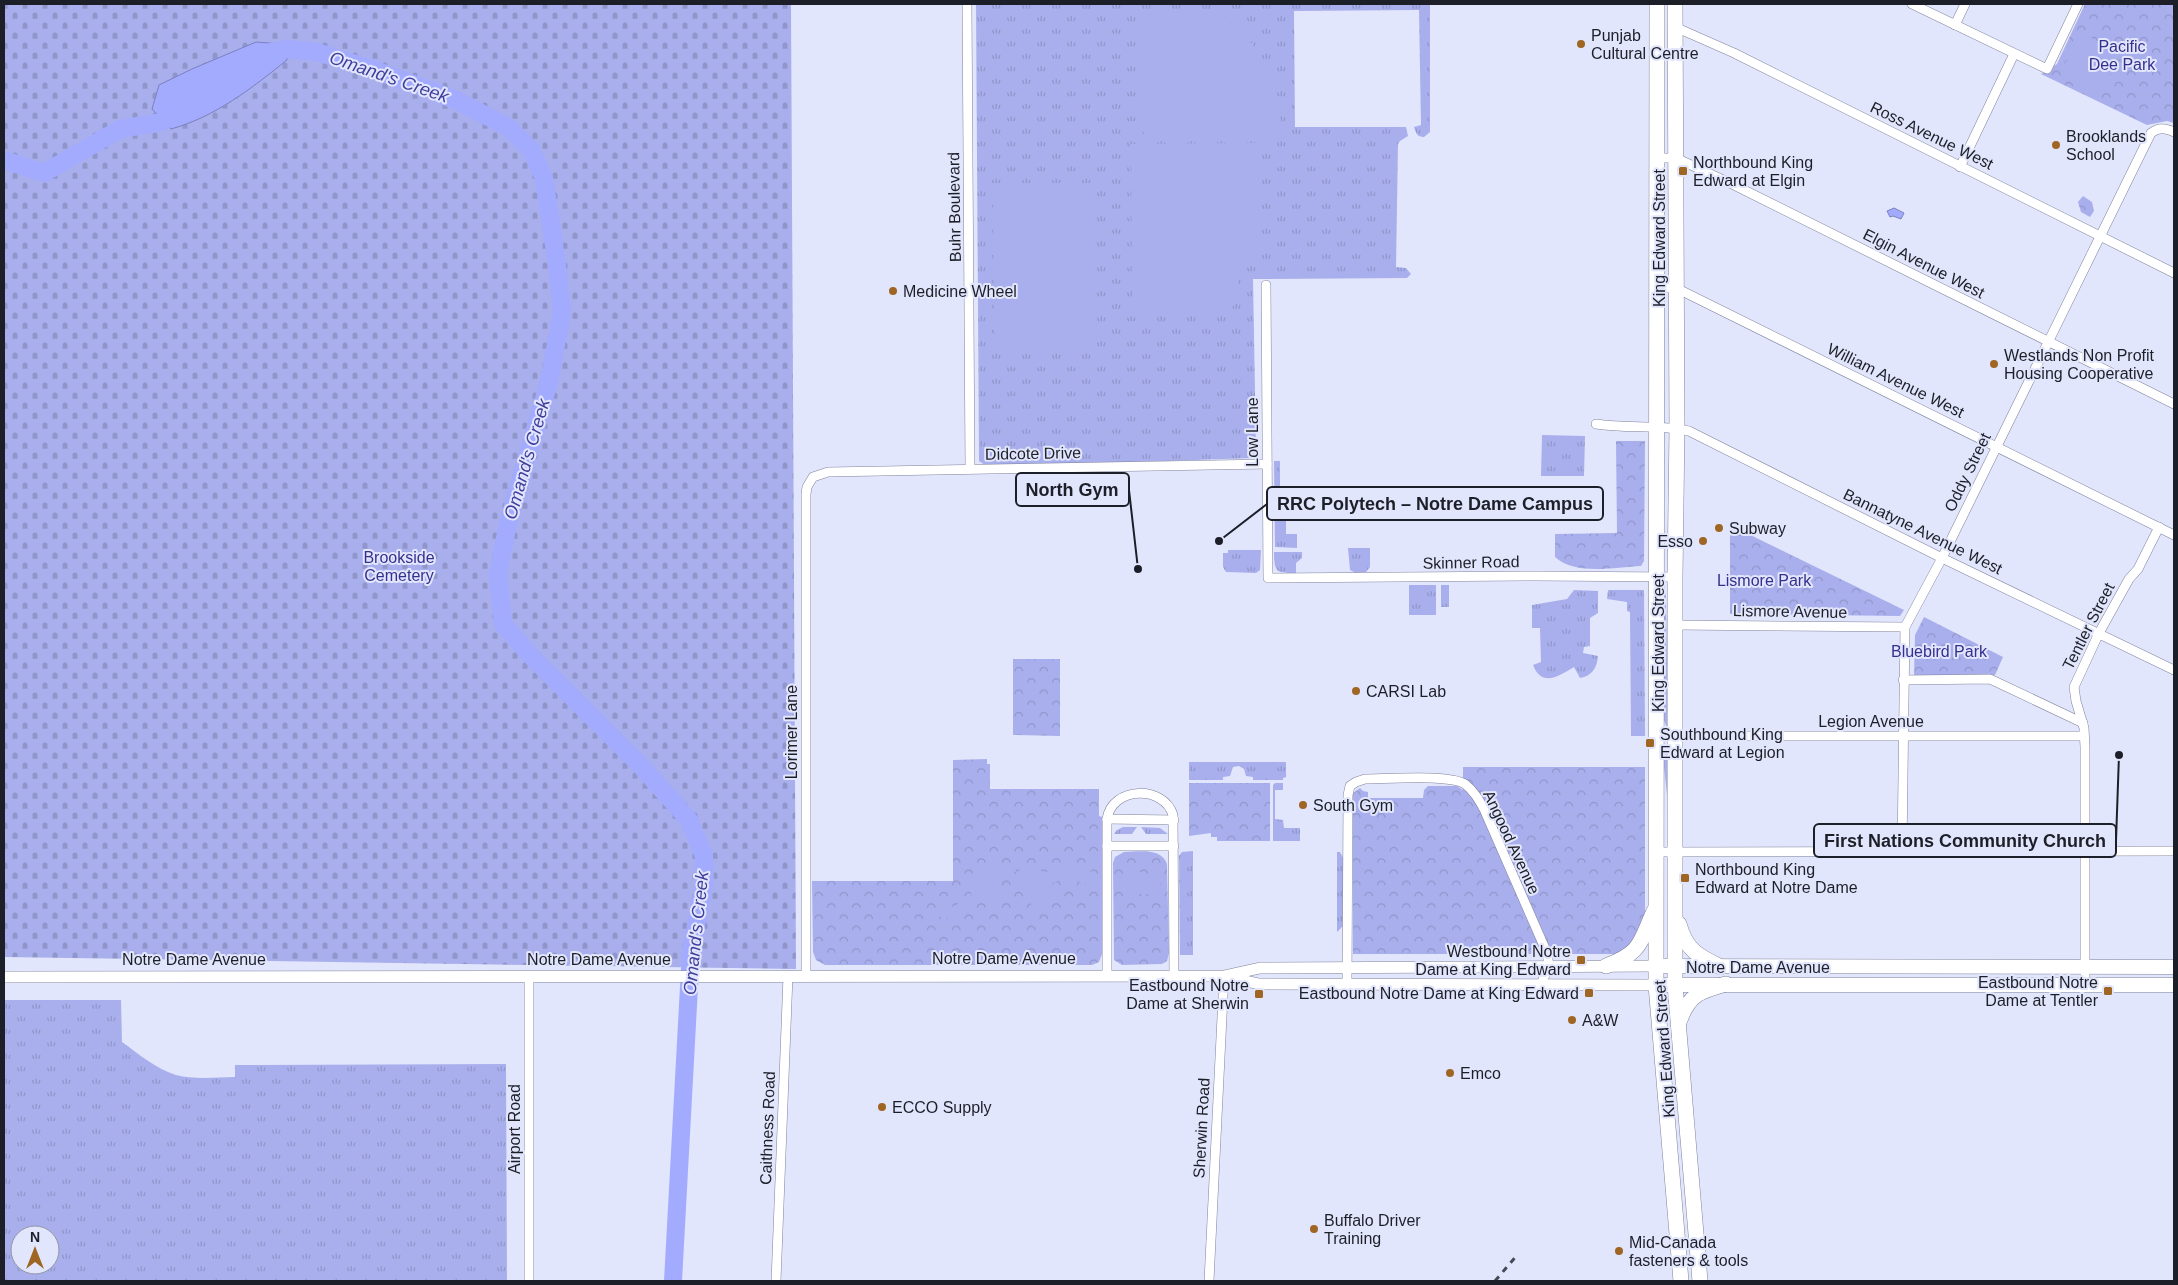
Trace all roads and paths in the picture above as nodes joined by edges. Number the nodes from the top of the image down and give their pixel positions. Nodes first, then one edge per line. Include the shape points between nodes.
1 (967, 4) edge
2 (1657, 4) edge
3 (1675, 4) edge
4 (1912, 4) edge
5 (1965, 4) edge
6 (2078, 4) edge
7 (1955, 25) junction
8 (1675, 26) junction
9 (2014, 54) junction
10 (2174, 132) edge
11 (1657, 158) junction
12 (1676, 158) junction
13 (1960, 167) junction
14 (2102, 236) junction
15 (2174, 274) edge
16 (1266, 285) dead end
17 (1657, 288) junction
18 (1676, 288) junction
19 (2049, 342) junction
20 (2174, 404) edge
21 (1596, 424) dead end
22 (1656, 427) junction
23 (1678, 428) junction
24 (1996, 446) junction
25 (1267, 464) junction
26 (970, 470) junction
27 (807, 487) joint
28 (2158, 527) junction
29 (2174, 534) edge
30 (1942, 558) junction
31 (1656, 576) junction
32 (1675, 577) junction
33 (1268, 578) joint
34 (1676, 625) junction
35 (1905, 627) junction
36 (2099, 633) junction
37 (2174, 670) edge
38 (1903, 680) junction
39 (2083, 723) junction
40 (1657, 736) junction
41 (1676, 736) junction
42 (1904, 736) junction
43 (2084, 736) junction
44 (1107, 819) junction
45 (1174, 820) junction
46 (1107, 846) junction
47 (1174, 846) junction
48 (2087, 850) junction
49 (1902, 851) junction
50 (2174, 851) edge
51 (1657, 852) junction
52 (1676, 852) junction
53 (1657, 905) junction
54 (1676, 913) junction
55 (1549, 966) junction
56 (1606, 966) junction
57 (1656, 966) junction
58 (1348, 967) junction
59 (1400, 967) junction
60 (1675, 967) junction
61 (1721, 967) junction
62 (2085, 967) junction
63 (2174, 967) edge
64 (529, 976) junction
65 (788, 976) junction
66 (806, 976) junction
67 (1107, 976) junction
68 (1174, 976) junction
69 (1224, 976) junction
70 (4, 977) edge
71 (1348, 984) junction
72 (1400, 984) junction
73 (1541, 984) junction
74 (1726, 984) junction
75 (1656, 985) junction
76 (1676, 985) junction
77 (2085, 985) junction
78 (2174, 985) edge
79 (1679, 1024) junction
80 (529, 1281) edge
81 (776, 1281) edge
82 (1209, 1281) edge
83 (1681, 1281) edge
84 (1700, 1281) edge

1 - 26 street, Buhr Boulevard
2 - 11 main road, King Edward Street
3 - 8 main road, King Edward Street
4 - 7 street
5 - 7 street
6 - 9 street via 2047,70
7 - 9 street
8 - 12 main road, King Edward Street
8 - 13 street, Ross Avenue West
9 - 13 street
10 - 14 street, Oddy Street via 2165,128 2151,133
11 - 12 street, Elgin Avenue West
11 - 17 main road, King Edward Street
12 - 18 main road, King Edward Street
12 - 19 street, Elgin Avenue West
13 - 14 street, Ross Avenue West
14 - 15 street, Ross Avenue West
14 - 19 street, Oddy Street
16 - 25 street, Low Lane
17 - 18 street, William Avenue West
17 - 22 main road, King Edward Street
18 - 23 main road, King Edward Street
18 - 24 street, William Avenue West
19 - 20 street, Elgin Avenue West
19 - 24 street, Oddy Street
21 - 22 street, Bannatyne Avenue West
22 - 23 street, Bannatyne Avenue West
22 - 31 main road, King Edward Street
23 - 30 street, Bannatyne Avenue West
23 - 32 main road, King Edward Street
24 - 28 street, William Avenue West
24 - 30 street, Oddy Street
25 - 26 street, Didcote Drive
25 - 33 street, Low Lane
26 - 27 street, Didcote Drive via 828,472 813,477
27 - 66 street, Lorimer Lane
28 - 29 street, William Avenue West
28 - 36 street, Tentler Street via 2138,569
30 - 35 street, Oddy Street
30 - 36 street, Bannatyne Avenue West
31 - 32 street, Skinner Road
31 - 33 street, Skinner Road
31 - 40 main road, King Edward Street
32 - 34 main road, King Edward Street
34 - 35 street, Lismore Avenue
34 - 41 main road, King Edward Street
35 - 38 street, Oddy Street
36 - 37 street, Bannatyne Avenue West
36 - 39 street, Tentler Street via 2074,687
38 - 39 street via 1990,679
38 - 42 street, Oddy Street
39 - 43 street, Tentler Street
40 - 41 street, Legion Avenue
40 - 51 main road, King Edward Street
41 - 42 street, Legion Avenue
41 - 52 main road, King Edward Street
42 - 43 street, Legion Avenue
42 - 49 street, Oddy Street
43 - 48 street, Tentler Street
44 - 45 street
44 - 45 street via 1117,799 1151,795 1168,803
44 - 46 street
45 - 47 street
46 - 47 street
46 - 67 street
47 - 68 street
48 - 49 street
48 - 50 street
48 - 62 street, Tentler Street
49 - 52 street
51 - 52 street
51 - 53 main road, King Edward Street
52 - 54 main road, King Edward Street
53 - 56 main road via 1637,949 1630,956
53 - 57 main road, King Edward Street
54 - 60 main road, King Edward Street
54 - 61 main road via 1686,944 1701,958
55 - 56 street, Notre Dame Avenue
55 - 58 street, Angood Avenue via 1547,954 1477,797 1468,787 1460,781 1365,779 1350,786 1348,796
55 - 59 street, Notre Dame Avenue
55 - 73 street
56 - 57 street, Notre Dame Avenue
57 - 60 main road, Notre Dame Avenue
57 - 75 main road, King Edward Street
58 - 59 street, Notre Dame Avenue
58 - 69 street, Notre Dame Avenue via 1260,968
58 - 71 street, Angood Avenue
59 - 72 street
60 - 61 main road, Notre Dame Avenue
60 - 76 main road, King Edward Street
61 - 62 main road, Notre Dame Avenue
62 - 63 main road, Notre Dame Avenue
62 - 77 street, Tentler Street
64 - 65 street, Notre Dame Avenue
64 - 70 street, Notre Dame Avenue
64 - 80 street, Airport Road
65 - 66 street, Notre Dame Avenue
65 - 81 street, Caithness Road
66 - 67 street, Notre Dame Avenue
67 - 68 street, Notre Dame Avenue
68 - 69 street, Notre Dame Avenue
69 - 71 street, Notre Dame Avenue via 1259,984
69 - 82 street, Sherwin Road
71 - 72 street, Notre Dame Avenue
72 - 73 street, Notre Dame Avenue
73 - 75 street, Notre Dame Avenue
74 - 76 main road, Notre Dame Avenue
74 - 77 main road, Notre Dame Avenue
74 - 79 main road via 1703,991 1691,999
75 - 76 main road, Notre Dame Avenue
75 - 83 main road, King Edward Street
76 - 79 main road, King Edward Street
77 - 78 main road, Notre Dame Avenue
79 - 84 main road, King Edward Street

